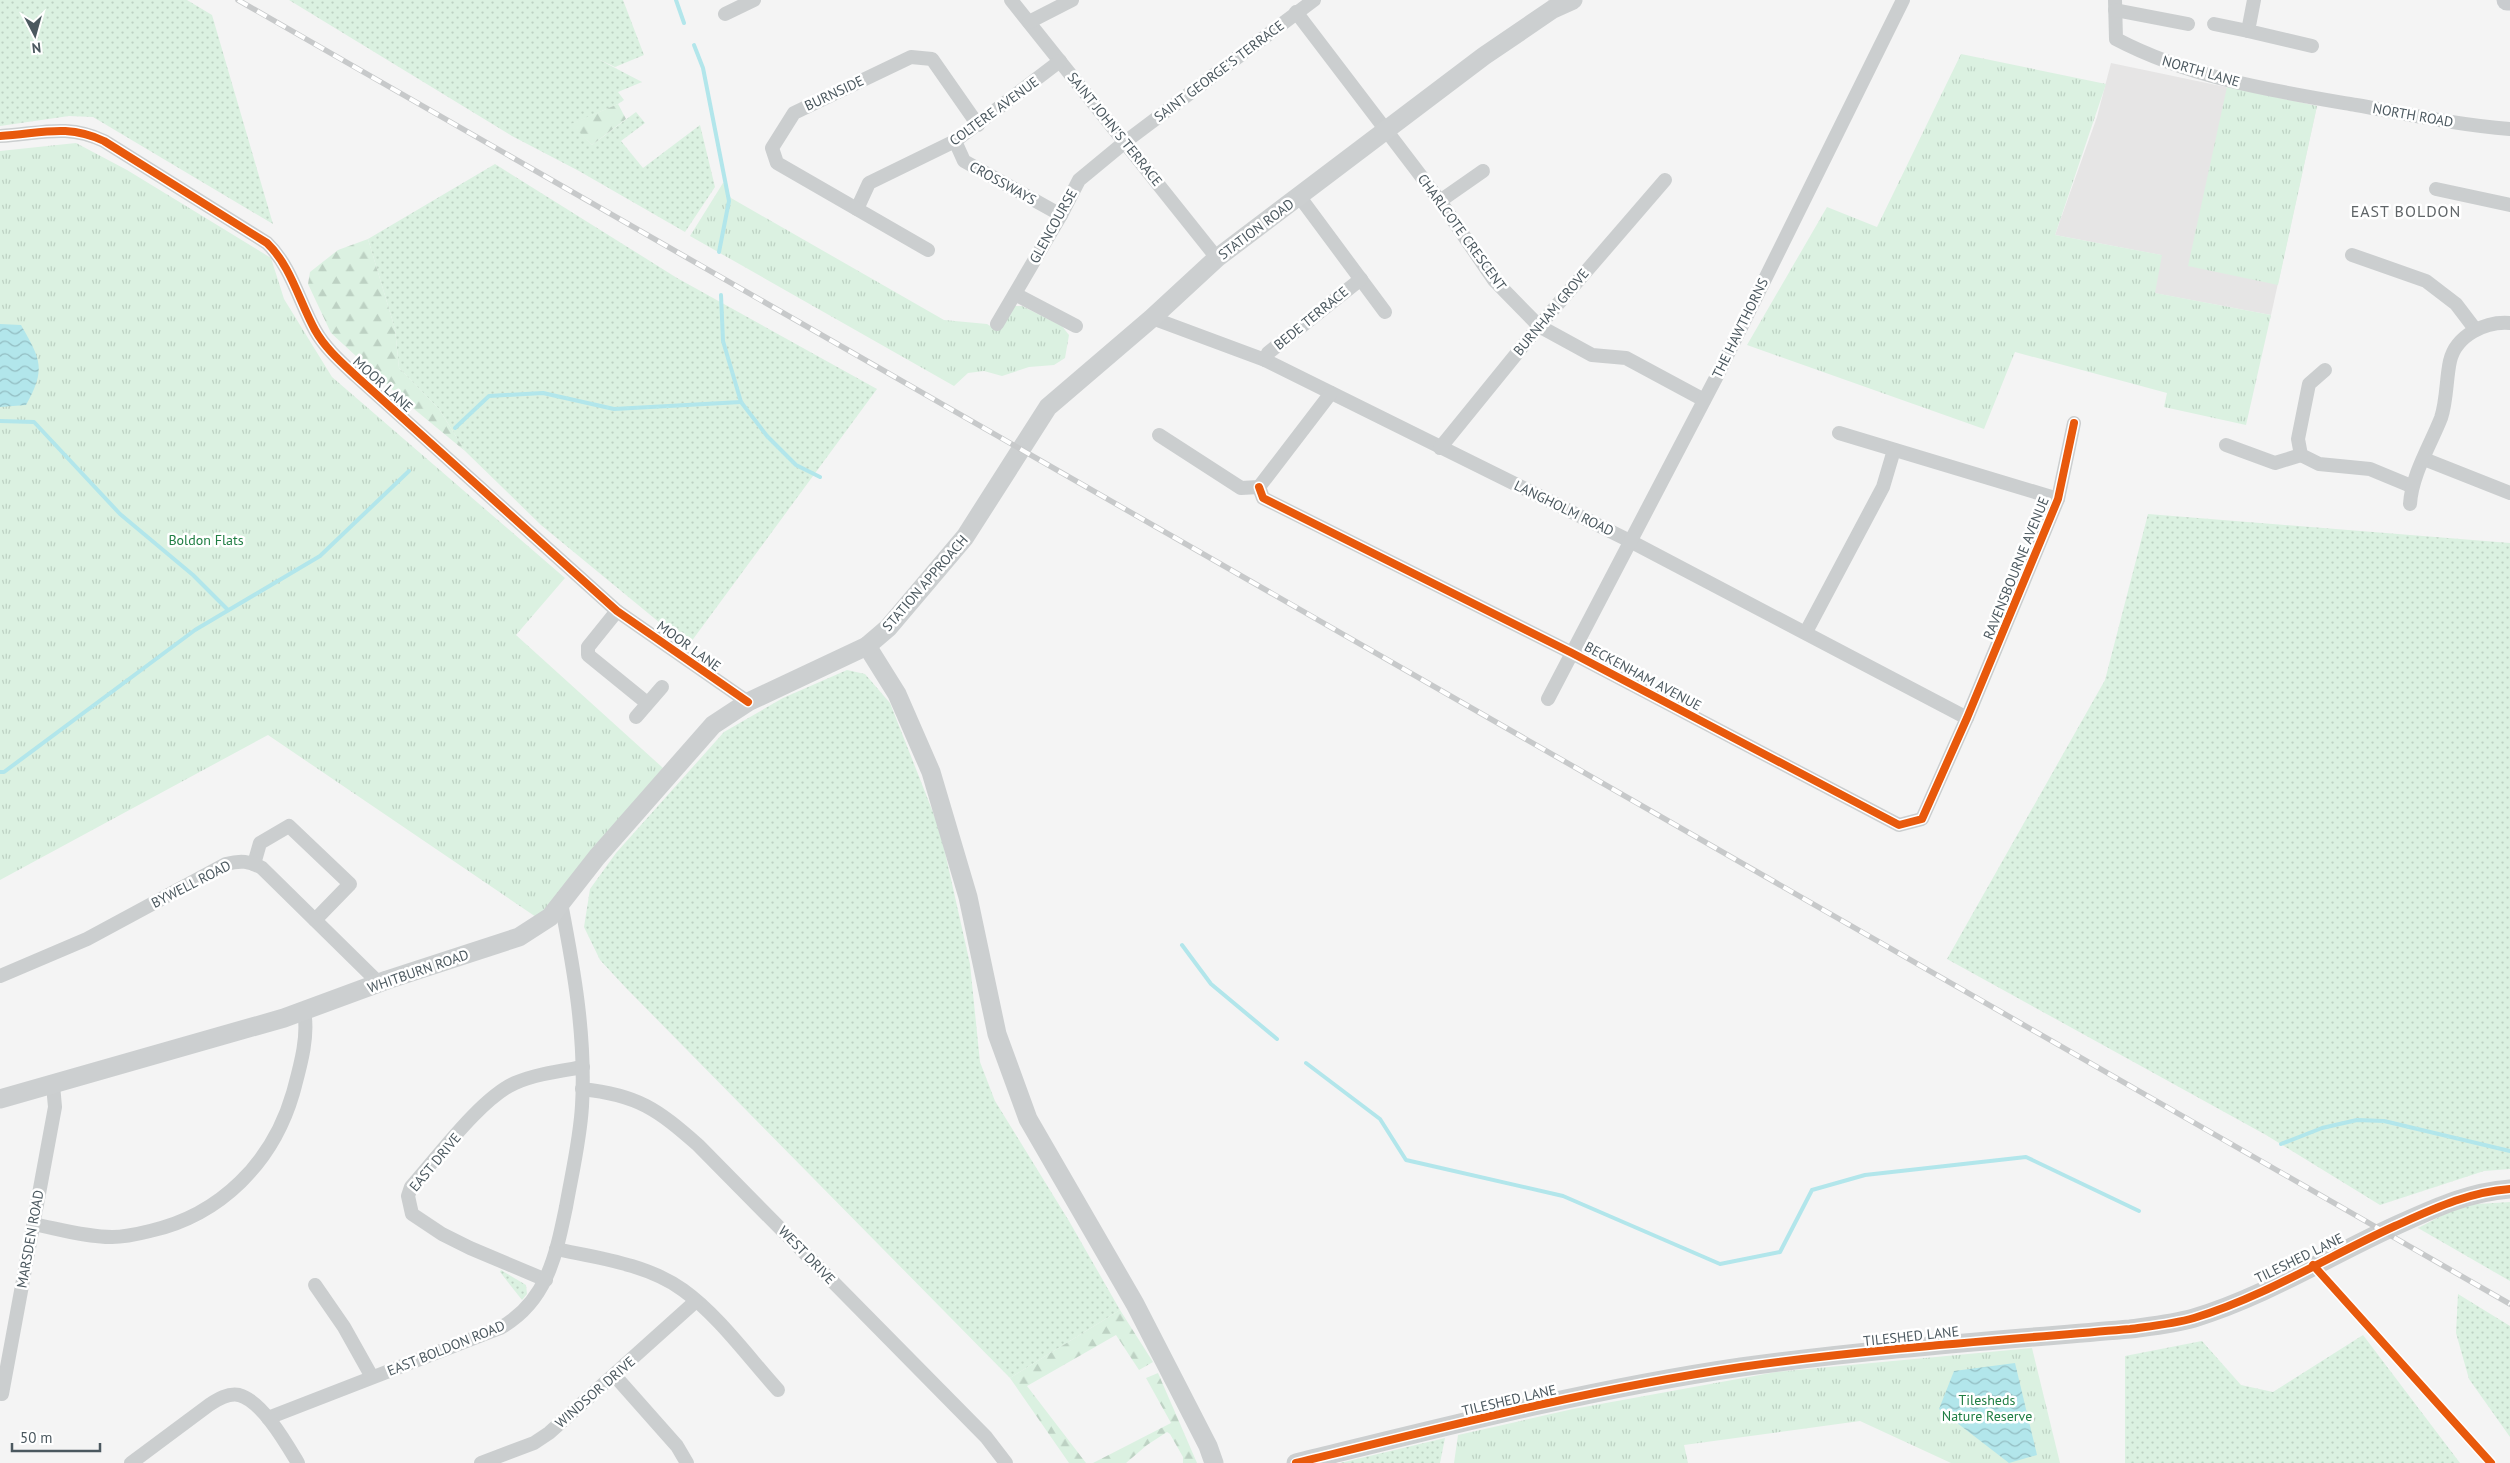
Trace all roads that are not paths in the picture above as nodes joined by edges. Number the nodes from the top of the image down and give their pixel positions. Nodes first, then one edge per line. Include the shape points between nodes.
1 (754, 0) edge
2 (1011, 0) edge
3 (1072, 0) edge
4 (1314, 0) edge
5 (1573, 0) edge
6 (1903, 0) edge
7 (2254, 0) edge
8 (2115, 5) edge
9 (1296, 12) junction
10 (725, 14) dead end
11 (1029, 22) junction
12 (2188, 24) dead end
13 (2214, 24) dead end
14 (2248, 31) junction
15 (2312, 46) dead end
16 (1060, 61) junction
17 (2317, 99) joint
18 (978, 125) junction
19 (2510, 129) edge
20 (1386, 130) junction
21 (0, 136) edge
22 (956, 140) junction
23 (1125, 142) junction
24 (1483, 171) dead end
25 (1665, 180) dead end
26 (2436, 189) dead end
27 (1299, 196) junction
28 (1440, 201) junction
29 (2510, 204) edge
30 (857, 209) junction
31 (1061, 215) junction
32 (928, 250) dead end
33 (2352, 255) dead end
34 (1217, 258) junction
35 (1360, 279) junction
36 (1015, 294) junction
37 (1385, 312) dead end
38 (1152, 318) junction
39 (2510, 323) edge
40 (997, 324) dead end
41 (1076, 326) dead end
42 (1539, 326) junction
43 (2475, 329) junction
44 (1265, 360) junction
45 (2324, 370) dead end
46 (1332, 393) junction
47 (1704, 400) junction
48 (2074, 423) dead end
49 (1840, 434) dead end
50 (1159, 435) dead end
51 (2226, 445) dead end
52 (1440, 448) junction
53 (1894, 450) junction
54 (2301, 455) junction
55 (2424, 459) junction
56 (2411, 486) junction
57 (1259, 487) junction
58 (2510, 493) edge
59 (2058, 499) junction
60 (2410, 504) dead end
61 (984, 507) joint
62 (1630, 541) junction
63 (617, 611) junction
64 (1806, 632) junction
65 (867, 646) junction
66 (1572, 653) junction
67 (662, 687) dead end
68 (1548, 699) dead end
69 (748, 702) junction
70 (647, 703) junction
71 (636, 716) dead end
72 (1967, 718) junction
73 (254, 864) junction
74 (561, 903) junction
75 (315, 920) junction
76 (0, 976) edge
77 (380, 983) junction
78 (304, 1011) junction
79 (582, 1067) junction
80 (52, 1085) junction
81 (582, 1089) junction
82 (0, 1099) edge
83 (2510, 1189) edge
84 (33, 1224) junction
85 (556, 1249) junction
86 (546, 1280) junction
87 (315, 1285) dead end
88 (696, 1301) junction
89 (615, 1376) junction
90 (372, 1377) junction
91 (778, 1390) dead end
92 (2, 1394) dead end
93 (268, 1418) junction
94 (132, 1463) edge
95 (298, 1463) edge
96 (481, 1463) edge
97 (687, 1463) edge
98 (1006, 1463) edge
99 (1214, 1463) edge
100 (1296, 1463) edge

1 - 10 street
2 - 11 street, SAINT JOHN'S TERRACE
3 - 11 street
4 - 9 street, SAINT GEORGE'S TERRACE
5 - 20 street, STATION ROAD via 1553,9 1484,56
6 - 47 street, THE HAWTHORNS
7 - 14 street
8 - 12 street
8 - 17 street, NORTH LANE via 2116,39 2172,65
9 - 20 street, CHARLCOTE CRESCENT
9 - 23 street, SAINT GEORGE'S TERRACE
11 - 16 street, SAINT JOHN'S TERRACE
13 - 14 street
14 - 15 street
16 - 18 street, COLTERE AVENUE
16 - 23 street, SAINT JOHN'S TERRACE
17 - 19 street, NORTH ROAD via 2474,126
18 - 22 street, COLTERE AVENUE
18 - 30 street, BURNSIDE via 932,59 911,57 794,113 772,148 777,163
20 - 27 street, STATION ROAD
20 - 28 street, CHARLCOTE CRESCENT
21 - 63 street, MOOR LANE via 72,130 87,133 266,243 282,262 316,330 336,357
22 - 30 street, COLTERE AVENUE via 869,183
22 - 31 street, CROSSWAYS via 964,161
23 - 31 street, GLENCOURSE via 1079,180
23 - 34 street, SAINT JOHN'S TERRACE
24 - 28 street
25 - 42 street, BURNHAM GROVE
26 - 29 street
27 - 34 street, STATION ROAD
27 - 35 street
28 - 42 street, CHARLCOTE CRESCENT via 1494,280
30 - 32 street, BURNSIDE
31 - 36 street, GLENCOURSE
33 - 43 street via 2426,282 2456,304
34 - 38 street, STATION ROAD
35 - 37 street
35 - 44 street, BEDE TERRACE via 1268,353
36 - 40 street, GLENCOURSE
36 - 41 street
38 - 44 street, LANGHOLM ROAD
38 - 61 street, STATION ROAD via 1048,407
39 - 43 street via 2498,322
42 - 47 street, CHARLCOTE CRESCENT via 1592,355 1626,358
42 - 52 street, BURNHAM GROVE
43 - 55 street via 2451,358 2442,415
44 - 46 street, LANGHOLM ROAD
45 - 54 street via 2309,384 2298,440
46 - 52 street, LANGHOLM ROAD
46 - 57 street
47 - 62 street, THE HAWTHORNS
48 - 59 street, RAVENSBOURNE AVENUE
49 - 53 street, RAVENSBOURNE AVENUE
50 - 57 street via 1242,488
51 - 54 street via 2275,463
52 - 62 street, LANGHOLM ROAD
53 - 59 street, RAVENSBOURNE AVENUE
53 - 64 street via 1883,487
54 - 56 street via 2319,464 2370,469
55 - 56 street
55 - 58 street
56 - 60 street
57 - 66 street, BECKENHAM AVENUE via 1263,498
59 - 72 street, RAVENSBOURNE AVENUE
61 - 65 street, STATION APPROACH via 965,537 888,628
62 - 64 street, LANGHOLM ROAD
62 - 66 street, THE HAWTHORNS
63 - 69 street, MOOR LANE
63 - 70 street via 588,647 588,655
64 - 72 street, LANGHOLM ROAD
65 - 69 street, STATION APPROACH
65 - 99 street via 897,694 931,772 968,897 997,1034 1028,1119 1135,1304
66 - 68 street, THE HAWTHORNS
66 - 72 street, BECKENHAM AVENUE via 1899,825 1922,819
67 - 70 street
69 - 74 street, WHITBURN ROAD via 713,725
70 - 71 street
73 - 75 street
73 - 75 street via 260,843 289,826 350,884
73 - 76 street, BYWELL ROAD via 238,861 226,864 86,939
74 - 77 street, WHITBURN ROAD via 550,917 519,937
74 - 79 street, EAST BOLDON ROAD via 579,1001
75 - 77 street
77 - 78 street, WHITBURN ROAD
78 - 80 street, WHITBURN ROAD
78 - 84 street via 307,1025 287,1113 259,1164 217,1202 173,1225 113,1237
79 - 81 street, EAST BOLDON ROAD
79 - 86 street, EAST DRIVE via 538,1076 500,1091 411,1187 408,1196 412,1214 442,1234
80 - 82 street, WHITBURN ROAD
80 - 84 street, MARSDEN ROAD via 55,1107
81 - 85 street, EAST BOLDON ROAD via 577,1150
81 - 98 street, WEST DRIVE via 639,1100 658,1111 698,1145 986,1437
83 - 100 street, TILESHED LANE via 2454,1199 2267,1288 2186,1320 1740,1367 1571,1398
84 - 92 street, MARSDEN ROAD
85 - 86 street, EAST BOLDON ROAD
85 - 88 street via 653,1274 682,1289
86 - 90 street, EAST BOLDON ROAD via 514,1320 500,1328
87 - 90 street via 344,1326
88 - 89 street, WINDSOR DRIVE
88 - 91 street
89 - 96 street, WINDSOR DRIVE via 549,1433
89 - 97 street via 677,1446
90 - 93 street, EAST BOLDON ROAD
93 - 94 street via 252,1401 237,1395 223,1396
93 - 95 street

